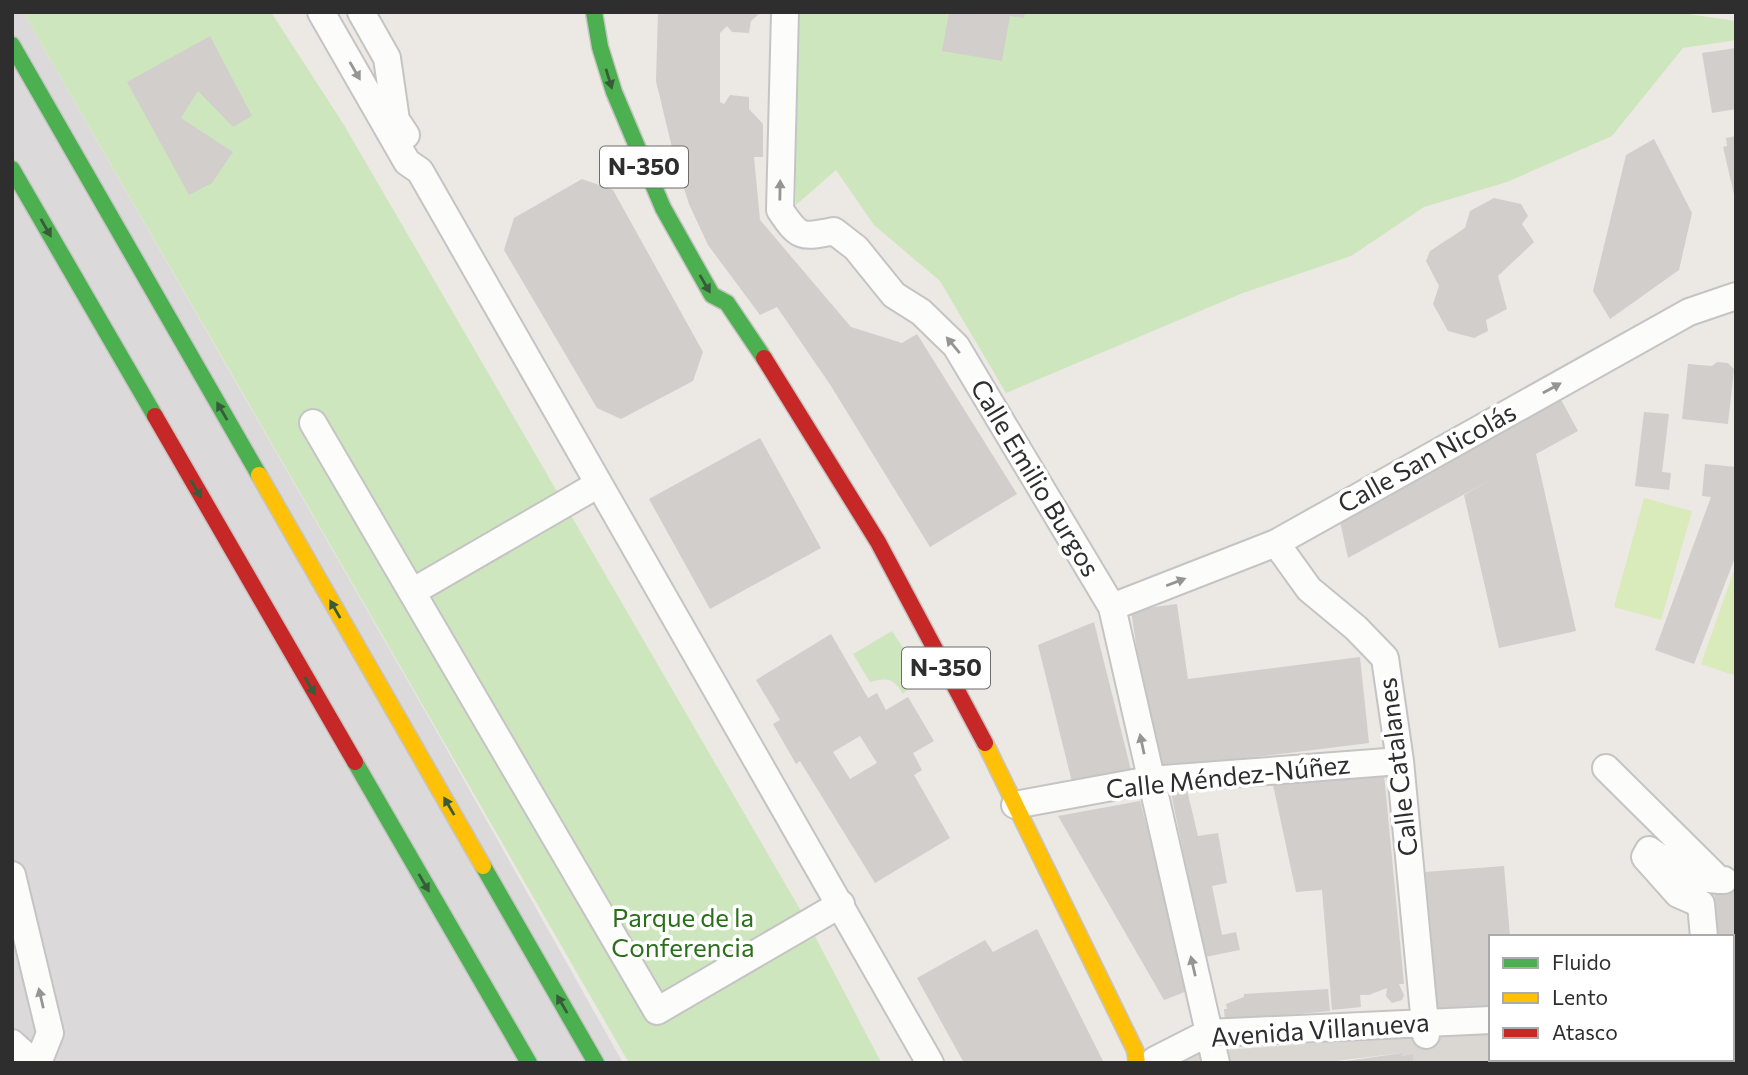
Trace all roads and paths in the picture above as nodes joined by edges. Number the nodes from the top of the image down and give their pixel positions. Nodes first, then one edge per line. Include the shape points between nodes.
1 (321, 12) edge
2 (361, 12) edge
3 (594, 12) edge
4 (785, 12) edge
5 (12, 45) edge
6 (12, 169) edge
7 (420, 171) junction
8 (668, 178) dead end
9 (713, 265) dead end
10 (726, 286) dead end
11 (1736, 296) edge
12 (727, 303) junction
13 (313, 423) dead end
14 (597, 485) junction
15 (1276, 543) junction
16 (412, 592) junction
17 (1112, 607) junction
18 (1400, 761) junction
19 (1606, 768) dead end
20 (1150, 780) junction
21 (1015, 805) junction
22 (12, 875) edge
23 (1727, 879) edge
24 (841, 904) junction
25 (1704, 935) edge
26 (1489, 1020) edge
27 (1425, 1029) junction
28 (1208, 1033) junction
29 (12, 1043) edge
30 (1146, 1059) edge
31 (36, 1063) edge
32 (529, 1063) edge
33 (596, 1063) edge
34 (930, 1063) edge
35 (1216, 1063) edge

1 -> 7 street via 407,162
2 - 7 street via 387,58 397,120 419,156
3 -> 12 main road, N-350 via 614,92 643,165 712,295
17 -> 4 street, Calle Emilio Burgos via 956,346 894,295 856,248 834,231 808,236 793,230 780,209
33 -> 5 main road
6 -> 32 main road
7 - 14 street
8 - 9 main road, N-350
10 - 12 main road
15 -> 11 street, Calle San Nicolás via 1689,312
12 - 21 main road, N-350 via 791,397 897,576
13 - 16 street
14 - 16 street
14 - 24 street
17 -> 15 street, Calle San Nicolás
15 - 18 street, Calle Catalanes via 1309,589 1385,658
16 - 24 street via 657,1011
20 -> 17 street, Calle Emilio Burgos
18 - 20 street, Calle Méndez-Núñez
18 - 27 street, Calle Catalanes
19 - 23 street
20 - 21 street, Calle Méndez-Núñez
28 -> 20 street, Calle Emilio Burgos
21 - 30 main road, N-350
31 -> 22 street via 50,1033
23 - 25 street via 1690,877 1649,850 1645,857 1678,894 1701,904
24 - 34 street
26 - 27 street, Avenida Villanueva
27 - 28 street, Avenida Villanueva
28 - 30 street, Avenida Villanueva
28 - 35 street, Calle Emilio Burgos
29 - 31 street

